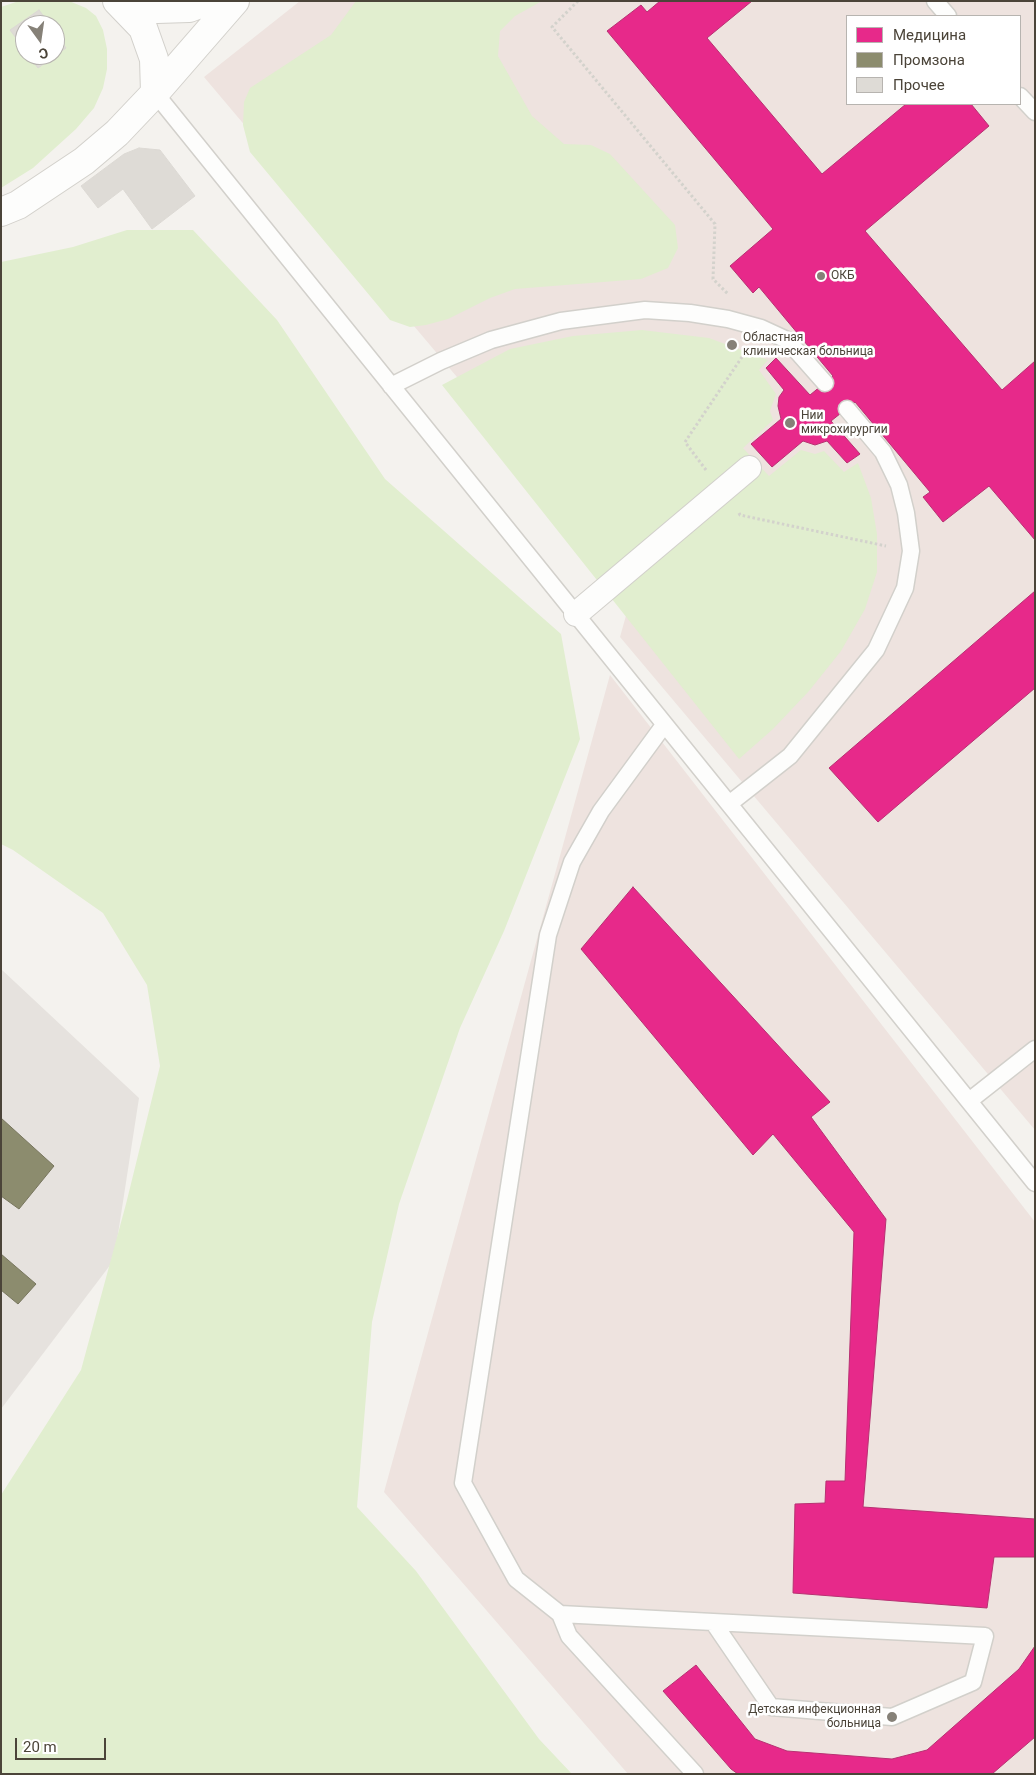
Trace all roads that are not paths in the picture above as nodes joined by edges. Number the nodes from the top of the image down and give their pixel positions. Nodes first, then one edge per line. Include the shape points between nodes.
1 (208, 1) edge
2 (235, 1) edge
3 (934, 1) edge
4 (118, 2) edge
5 (947, 15) edge
6 (155, 93) junction
7 (1021, 97) edge
8 (1035, 112) edge
9 (1, 212) edge
10 (825, 383) dead end
11 (391, 386) junction
12 (847, 408) dead end
13 (749, 468) dead end
14 (576, 614) junction
15 (664, 725) junction
16 (729, 804) junction
17 (1035, 1049) edge
18 (969, 1101) junction
19 (1035, 1183) edge
20 (560, 1614) junction
21 (713, 1622) junction
22 (695, 1774) edge

1 - 4 street via 189,8 157,9
2 - 6 street
3 - 5 lane
4 - 6 street via 143,28 154,59
6 - 9 street via 117,133 84,160 18,205
6 - 11 lane
7 - 8 lane
10 - 11 lane via 787,340 761,328 690,313 645,310 561,321 491,340
11 - 14 lane
12 - 16 lane via 883,452 899,485 911,551 905,588 876,650 796,749
13 - 14 street
14 - 15 lane
15 - 16 lane
15 - 20 lane via 600,811 572,862 548,935 463,1482 516,1579
16 - 18 lane
17 - 18 lane
18 - 19 lane
20 - 21 lane
20 - 22 lane via 569,1636
21 - 21 lane via 888,1631 985,1636 974,1682 892,1717 771,1707

